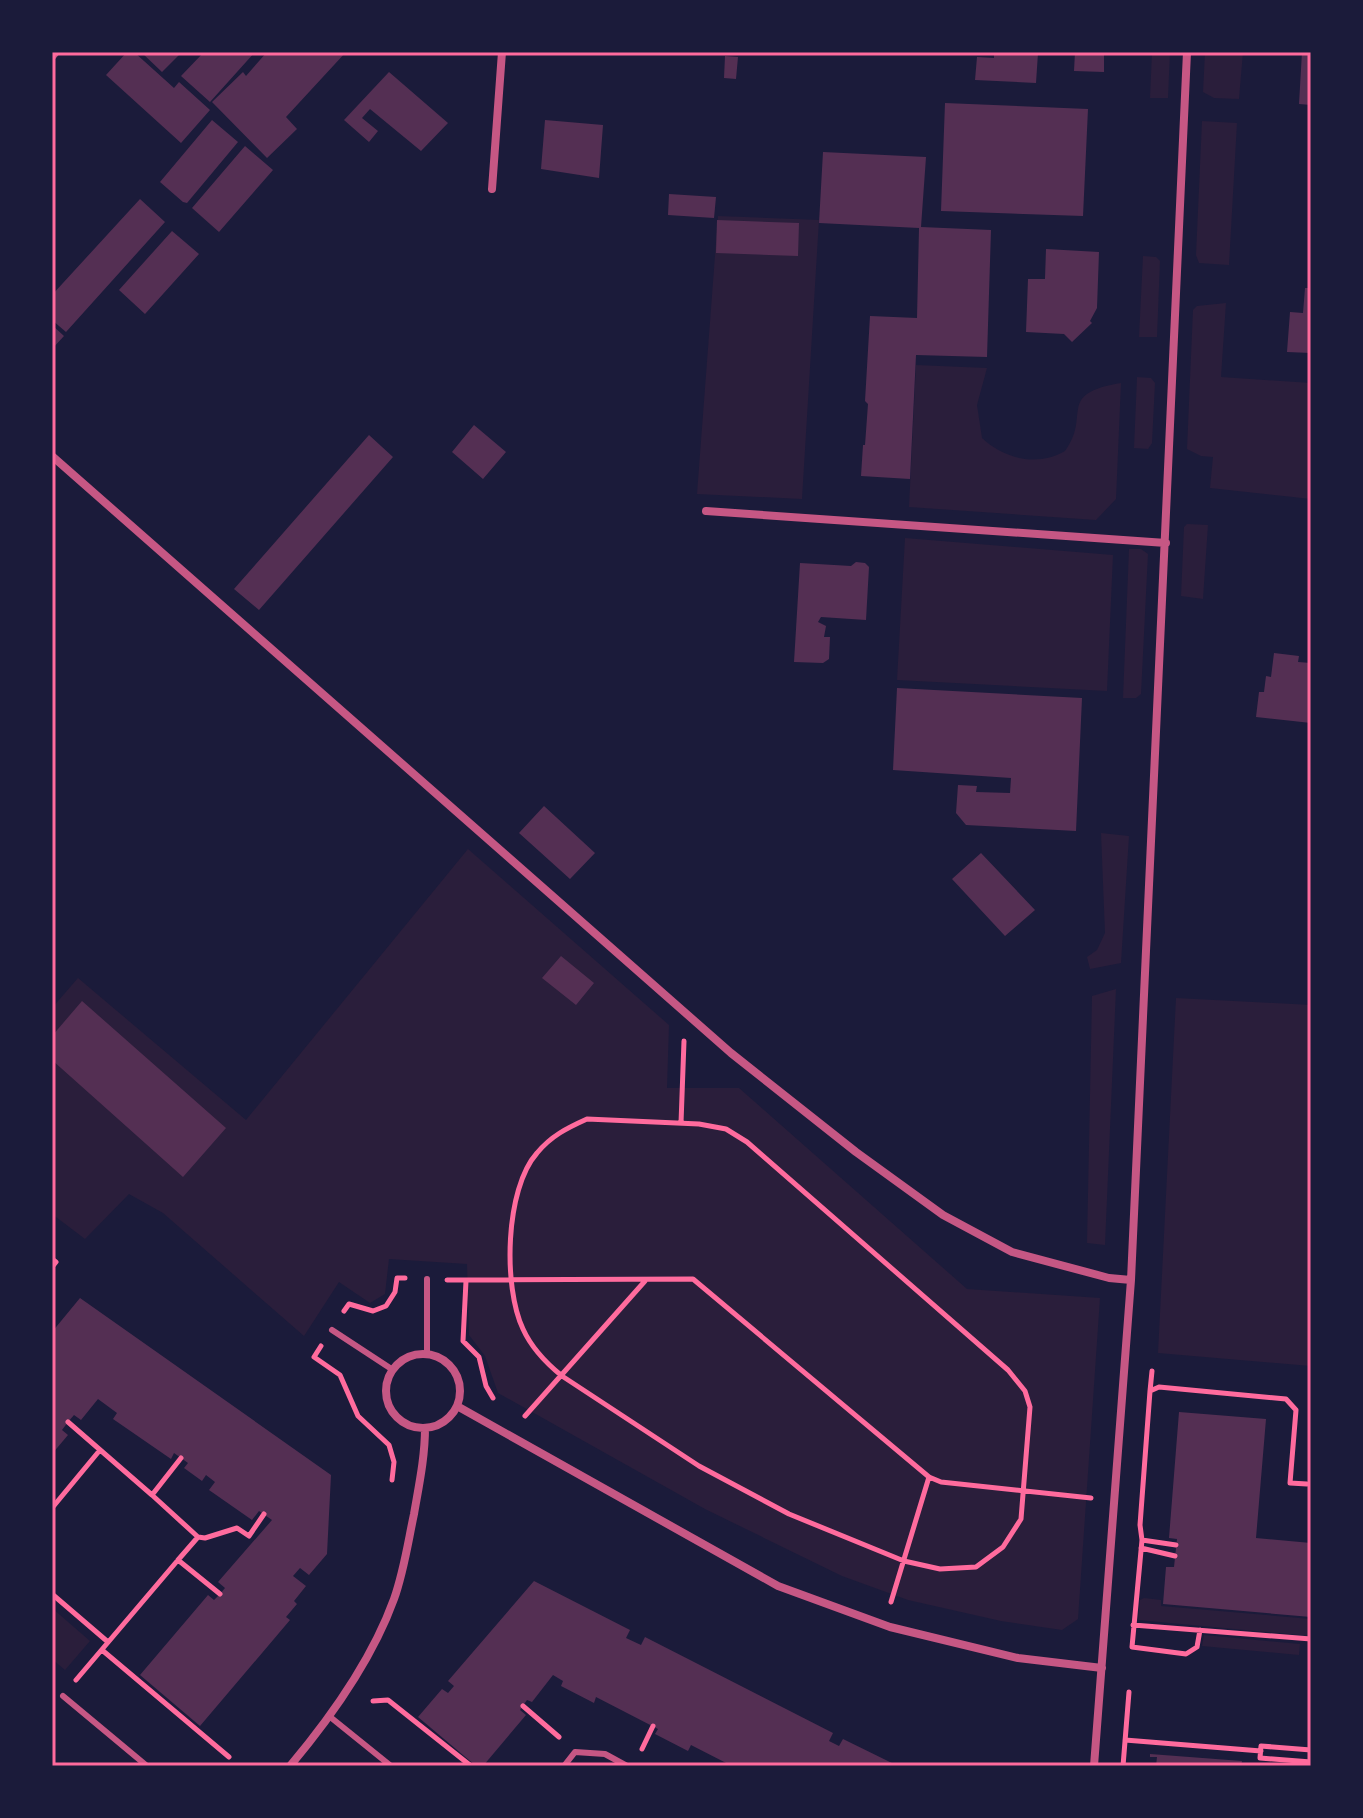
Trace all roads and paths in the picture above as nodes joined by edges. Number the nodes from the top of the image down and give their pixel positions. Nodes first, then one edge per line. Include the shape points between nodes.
1 (57, 52) edge
2 (502, 52) edge
3 (1187, 52) edge
4 (52, 58) edge
5 (492, 189) dead end
6 (52, 456) edge
7 (706, 511) dead end
8 (1166, 543) junction
9 (685, 1012) junction
10 (681, 1123) junction
11 (52, 1259) edge
12 (52, 1267) edge
13 (427, 1279) junction
14 (645, 1280) junction
15 (1131, 1280) junction
16 (466, 1281) junction
17 (511, 1281) junction
18 (332, 1330) junction
19 (427, 1354) junction
20 (393, 1370) junction
21 (1152, 1371) dead end
22 (562, 1376) junction
23 (1150, 1391) junction
24 (494, 1400) dead end
25 (457, 1406) junction
26 (516, 1411) dead end
27 (68, 1422) dead end
28 (425, 1428) junction
29 (100, 1450) junction
30 (181, 1458) dead end
31 (929, 1477) junction
32 (392, 1480) dead end
33 (1307, 1484) dead end
34 (1024, 1492) junction
35 (152, 1495) junction
36 (1092, 1498) dead end
37 (52, 1508) edge
38 (264, 1514) dead end
39 (198, 1537) junction
40 (1142, 1540) junction
41 (1176, 1545) dead end
42 (1141, 1548) junction
43 (1175, 1556) dead end
44 (178, 1560) junction
45 (904, 1561) junction
46 (52, 1594) edge
47 (220, 1594) dead end
48 (891, 1602) dead end
49 (1133, 1625) junction
50 (1200, 1630) junction
51 (1311, 1639) edge
52 (108, 1642) junction
53 (102, 1650) junction
54 (1102, 1668) junction
55 (1129, 1692) dead end
56 (63, 1696) joint
57 (373, 1701) dead end
58 (523, 1706) dead end
59 (329, 1716) junction
60 (653, 1726) dead end
61 (1125, 1740) junction
62 (569, 1746) dead end
63 (1311, 1750) edge
64 (1261, 1751) junction
65 (229, 1757) dead end
66 (636, 1761) dead end
67 (1311, 1762) edge
68 (147, 1766) edge
69 (290, 1766) edge
70 (391, 1766) edge
71 (471, 1766) edge
72 (564, 1766) edge
73 (627, 1766) edge
74 (1094, 1766) edge
75 (1123, 1766) edge

1 - 4 lane
2 - 5 street
3 - 8 street
6 - 9 street
7 - 8 street
8 - 15 street
9 - 10 path
9 - 15 street via 856,1152 943,1215 1012,1252
10 - 17 path via 587,1119 558,1132 535,1154 520,1180 513,1211
10 - 34 path via 726,1129 747,1142 1008,1370 1030,1407
11 - 12 path
13 - 16 path
13 - 18 path via 397,1278 386,1306 373,1311 349,1304
13 - 19 lane
14 - 17 path
14 - 22 path
14 - 31 path via 693,1279
15 - 54 street
16 - 17 path
16 - 24 path via 463,1341 479,1357
17 - 22 path via 522,1328 542,1359
18 - 20 lane
18 - 32 path via 314,1357 340,1375 358,1416 389,1445
19 - 20 street via 408,1357
19 - 25 street via 456,1372 461,1389
20 - 28 street via 388,1404 402,1422
21 - 23 path
22 - 26 path via 527,1417
22 - 45 path via 699,1466 789,1514
23 - 33 path via 1159,1387 1286,1399 1296,1410 1290,1483
23 - 40 path
25 - 28 street via 445,1422
25 - 54 street via 778,1586 890,1627 1018,1658
27 - 29 path
28 - 59 street via 422,1469 394,1599 370,1653
29 - 35 path
29 - 37 path
30 - 35 path
31 - 34 path
31 - 45 path
34 - 36 path
34 - 45 path via 1021,1519 1003,1547 976,1567 940,1569
35 - 39 path
38 - 39 path via 249,1536 237,1528
39 - 44 path
40 - 41 path
40 - 42 path
42 - 43 path
42 - 49 path
44 - 47 path
44 - 52 path
45 - 48 path
46 - 52 path
49 - 50 path
49 - 50 path via 1132,1647 1186,1654 1197,1647
50 - 51 path
52 - 53 path
53 - 56 path
53 - 65 path
54 - 74 street
55 - 61 path
56 - 68 lane
57 - 71 path via 388,1700
58 - 62 path
59 - 69 street
59 - 70 lane
60 - 66 path
61 - 64 path
61 - 75 path
63 - 64 path via 1261,1746
64 - 67 path via 1260,1758
72 - 73 lane via 575,1752 605,1754

